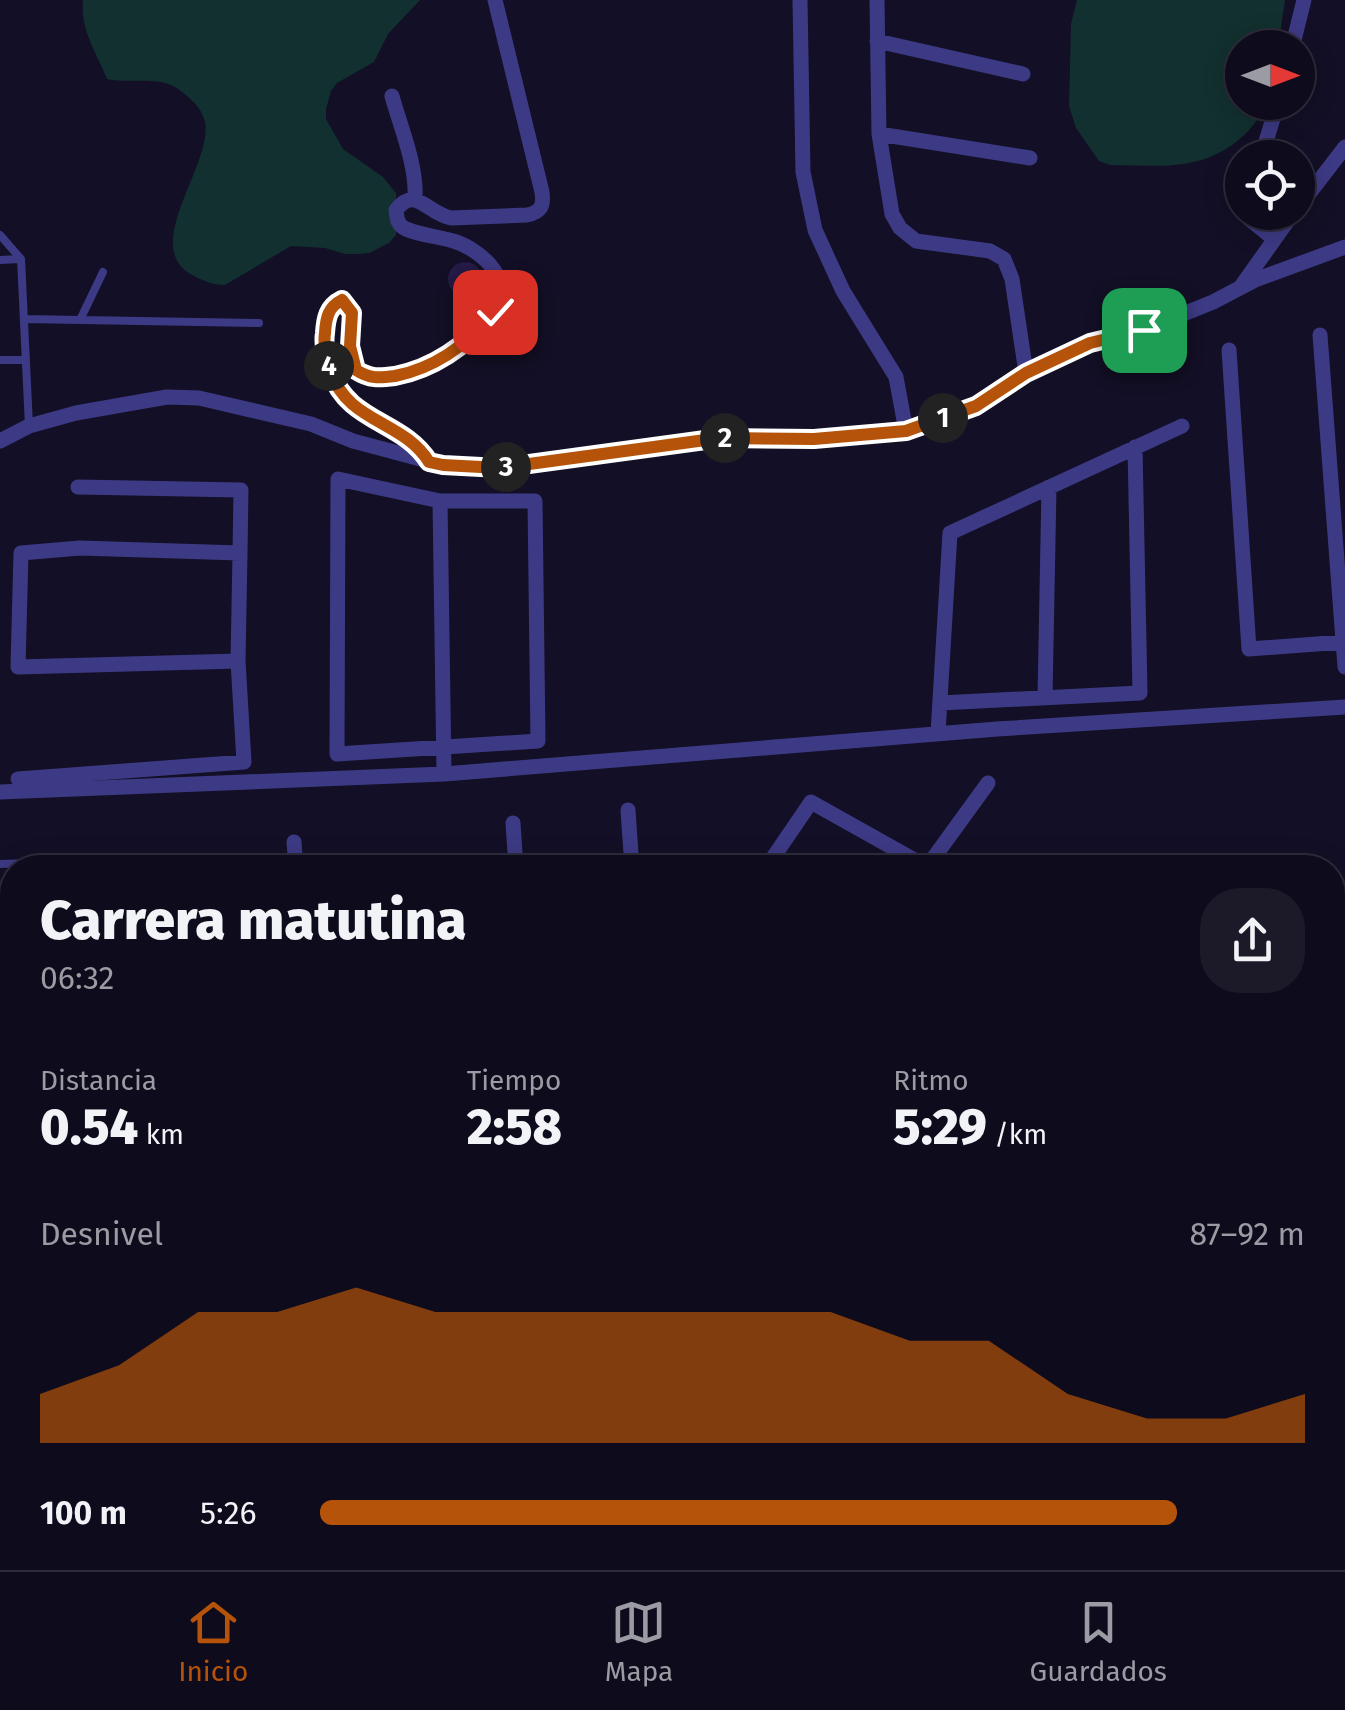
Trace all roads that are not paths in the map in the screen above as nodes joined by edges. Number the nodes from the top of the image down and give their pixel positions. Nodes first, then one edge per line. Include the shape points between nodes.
1 (496, 0) edge
2 (800, 0) edge
3 (877, 0) edge
4 (1304, 0) edge
5 (1296, 30) edge
6 (877, 41) junction
7 (1023, 74) dead end
8 (392, 96) dead end
9 (879, 134) junction
10 (1345, 147) edge
11 (1030, 158) dead end
12 (1315, 186) edge
13 (415, 200) junction
14 (1263, 230) edge
15 (1281, 230) edge
16 (0, 235) edge
17 (1274, 239) junction
18 (1345, 247) edge
19 (0, 260) edge
20 (21, 260) junction
21 (103, 272) dead end
22 (1240, 288) junction
23 (24, 319) junction
24 (80, 320) junction
25 (259, 322) dead end
26 (1320, 335) dead end
27 (1229, 350) dead end
28 (0, 360) edge
29 (26, 360) junction
30 (1026, 373) junction
31 (29, 426) junction
32 (1182, 426) dead end
33 (906, 431) junction
34 (0, 441) edge
35 (1136, 447) junction
36 (0, 460) edge
37 (429, 462) junction
38 (78, 487) dead end
39 (1050, 487) junction
40 (440, 501) junction
41 (240, 553) junction
42 (1343, 642) edge
43 (238, 661) junction
44 (0, 667) edge
45 (18, 667) junction
46 (1345, 667) edge
47 (1045, 698) junction
48 (940, 704) junction
49 (1345, 707) edge
50 (938, 733) junction
51 (444, 746) junction
52 (444, 774) junction
53 (18, 779) dead end
54 (988, 784) dead end
55 (0, 792) edge
56 (628, 810) dead end
57 (513, 823) dead end
58 (294, 842) dead end
59 (295, 855) edge
60 (515, 855) edge
61 (631, 855) edge
62 (775, 855) edge
63 (906, 855) edge
64 (934, 855) edge

1 - 13 street via 544,201 527,215 451,218
2 - 33 street via 804,172 815,230 896,377
3 - 6 street
4 - 5 street
6 - 7 street
6 - 9 street
8 - 13 street
9 - 11 street
9 - 30 street via 900,228 916,241 990,251 1008,265
10 - 12 street
13 - 37 street via 396,210 399,224 454,240 483,257 499,282 495,312 432,364 379,378 356,370 352,313 342,300 329,310 324,338 336,385 348,402 396,430
14 - 17 street
15 - 17 street
16 - 20 lane
17 - 22 street
18 - 22 street
19 - 20 lane
20 - 23 lane
21 - 24 lane
22 - 30 street
23 - 24 lane
23 - 29 lane
24 - 25 lane
26 - 42 street
27 - 42 street via 1249,650
28 - 29 lane
29 - 31 lane
30 - 33 street via 976,406
31 - 34 street
31 - 37 street via 167,397 200,398
32 - 35 street
33 - 37 street via 720,438 500,468
34 - 36 street
35 - 39 street
35 - 47 street via 1140,694
38 - 41 street via 241,490
39 - 47 street
39 - 48 street via 950,533
40 - 51 street
40 - 51 street via 535,501 538,741
40 - 51 street via 338,479 337,754
41 - 43 street
41 - 45 street via 80,548 21,554
42 - 46 street
43 - 45 street
43 - 53 street via 244,762
44 - 45 street
47 - 48 street
48 - 50 street
49 - 50 street
50 - 52 street
51 - 52 street
52 - 55 street
54 - 64 street
56 - 61 street
57 - 60 street
58 - 59 street
62 - 63 street via 810,802

